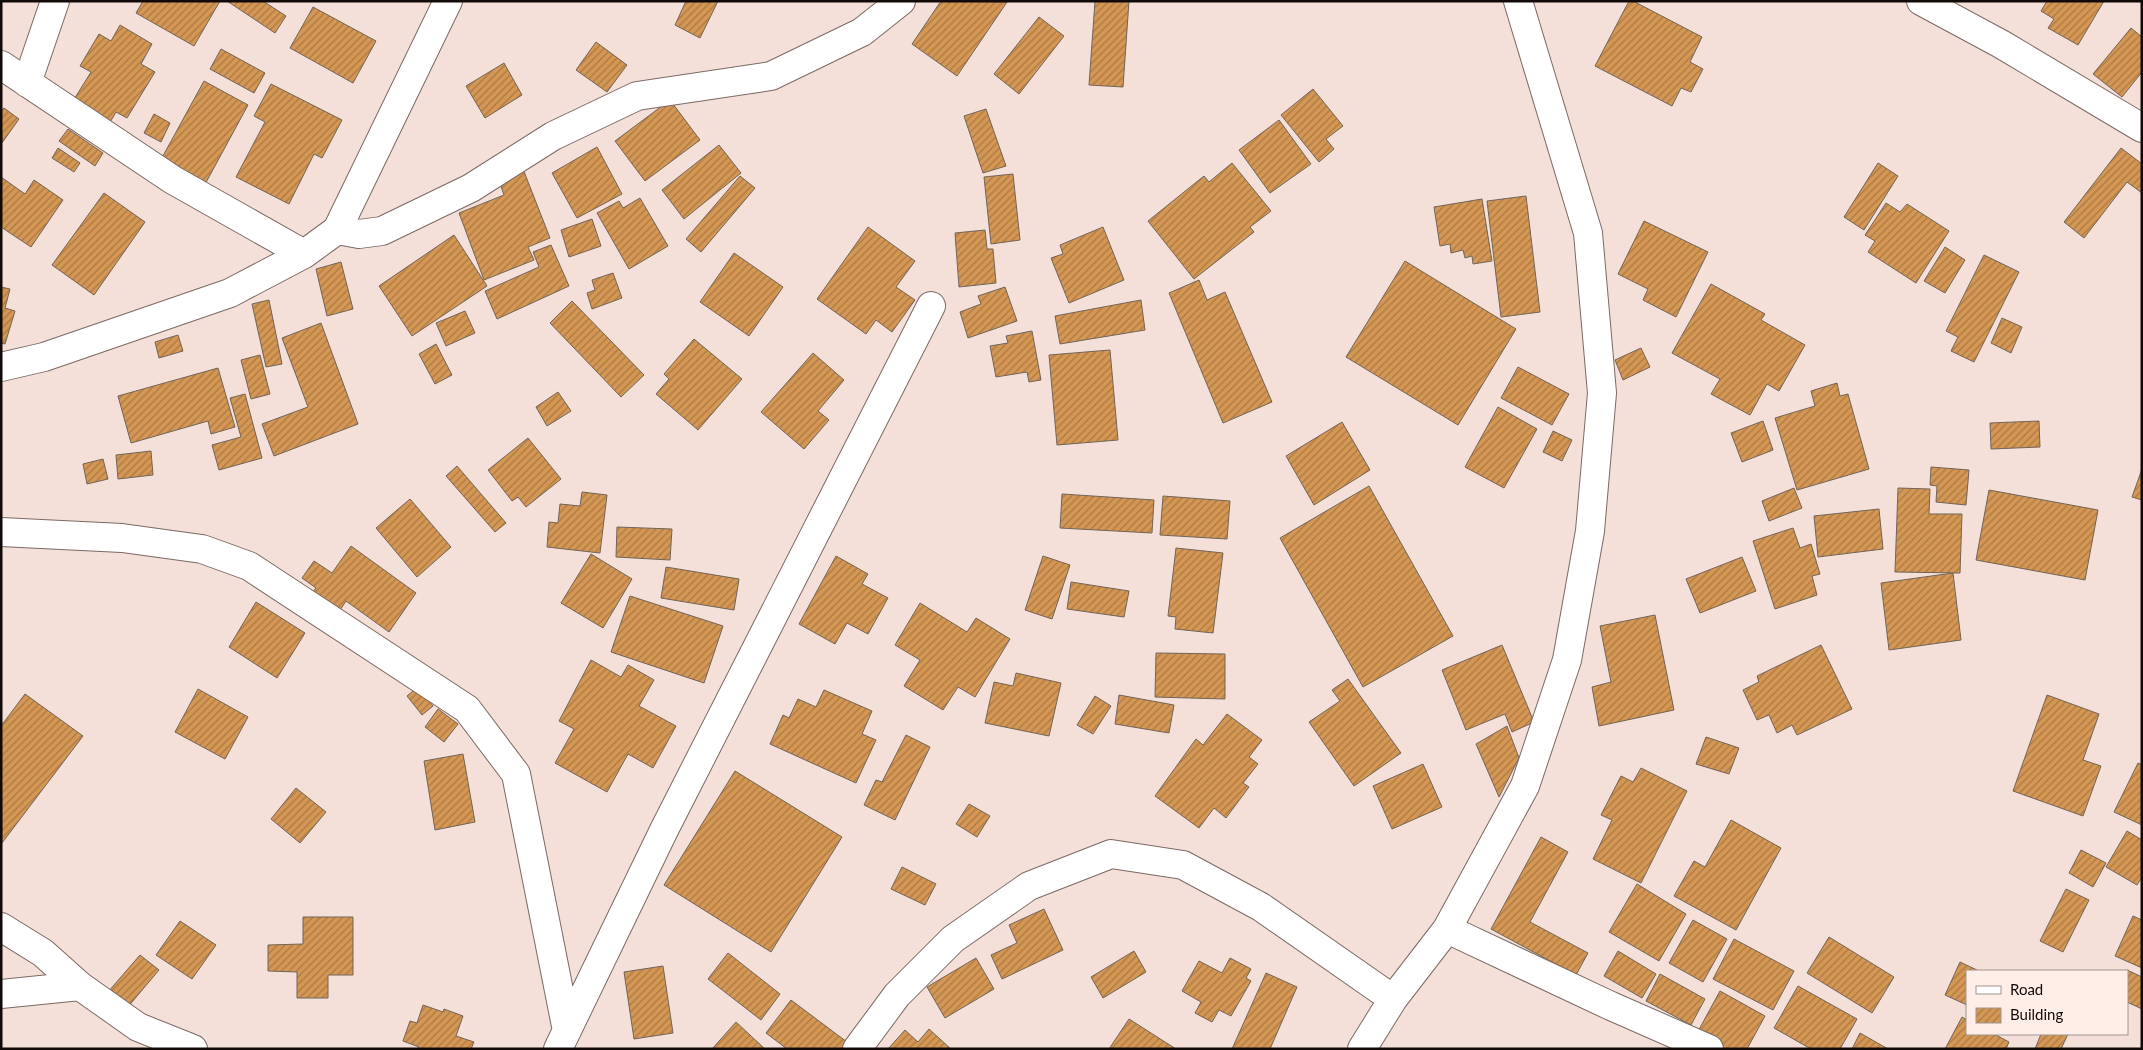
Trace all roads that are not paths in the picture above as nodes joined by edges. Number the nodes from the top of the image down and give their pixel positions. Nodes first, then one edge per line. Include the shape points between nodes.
1 (55, 1) edge
2 (448, 1) edge
3 (901, 1) edge
4 (1921, 1) edge
5 (1521, 2) edge
6 (1, 65) edge
7 (27, 83) junction
8 (2142, 128) edge
9 (337, 230) junction
10 (304, 254) junction
11 (930, 306) dead end
12 (1, 367) edge
13 (1, 532) edge
14 (1, 926) edge
15 (1446, 929) junction
16 (80, 986) junction
17 (1, 994) edge
18 (1393, 999) junction
19 (562, 1040) edge
20 (193, 1049) edge
21 (857, 1049) edge
22 (1362, 1049) edge
23 (1709, 1049) edge

1 - 7 street
2 - 9 street
3 - 9 street via 862,32 771,76 637,96 553,136 471,188 382,231 359,234
4 - 8 street via 2001,44
5 - 15 street via 1588,233 1602,393 1590,532 1566,660 1525,786
6 - 7 street
7 - 10 street via 173,180
9 - 10 street
10 - 12 street via 230,293 44,356
11 - 19 street via 672,813
13 - 19 street via 122,538 202,549 249,566 467,709 516,774
14 - 16 street via 43,953
15 - 18 street
15 - 23 street
16 - 17 street
16 - 20 street via 138,1027
18 - 21 street via 1261,906 1183,865 1111,854 1029,886 953,939 896,995
18 - 22 street

